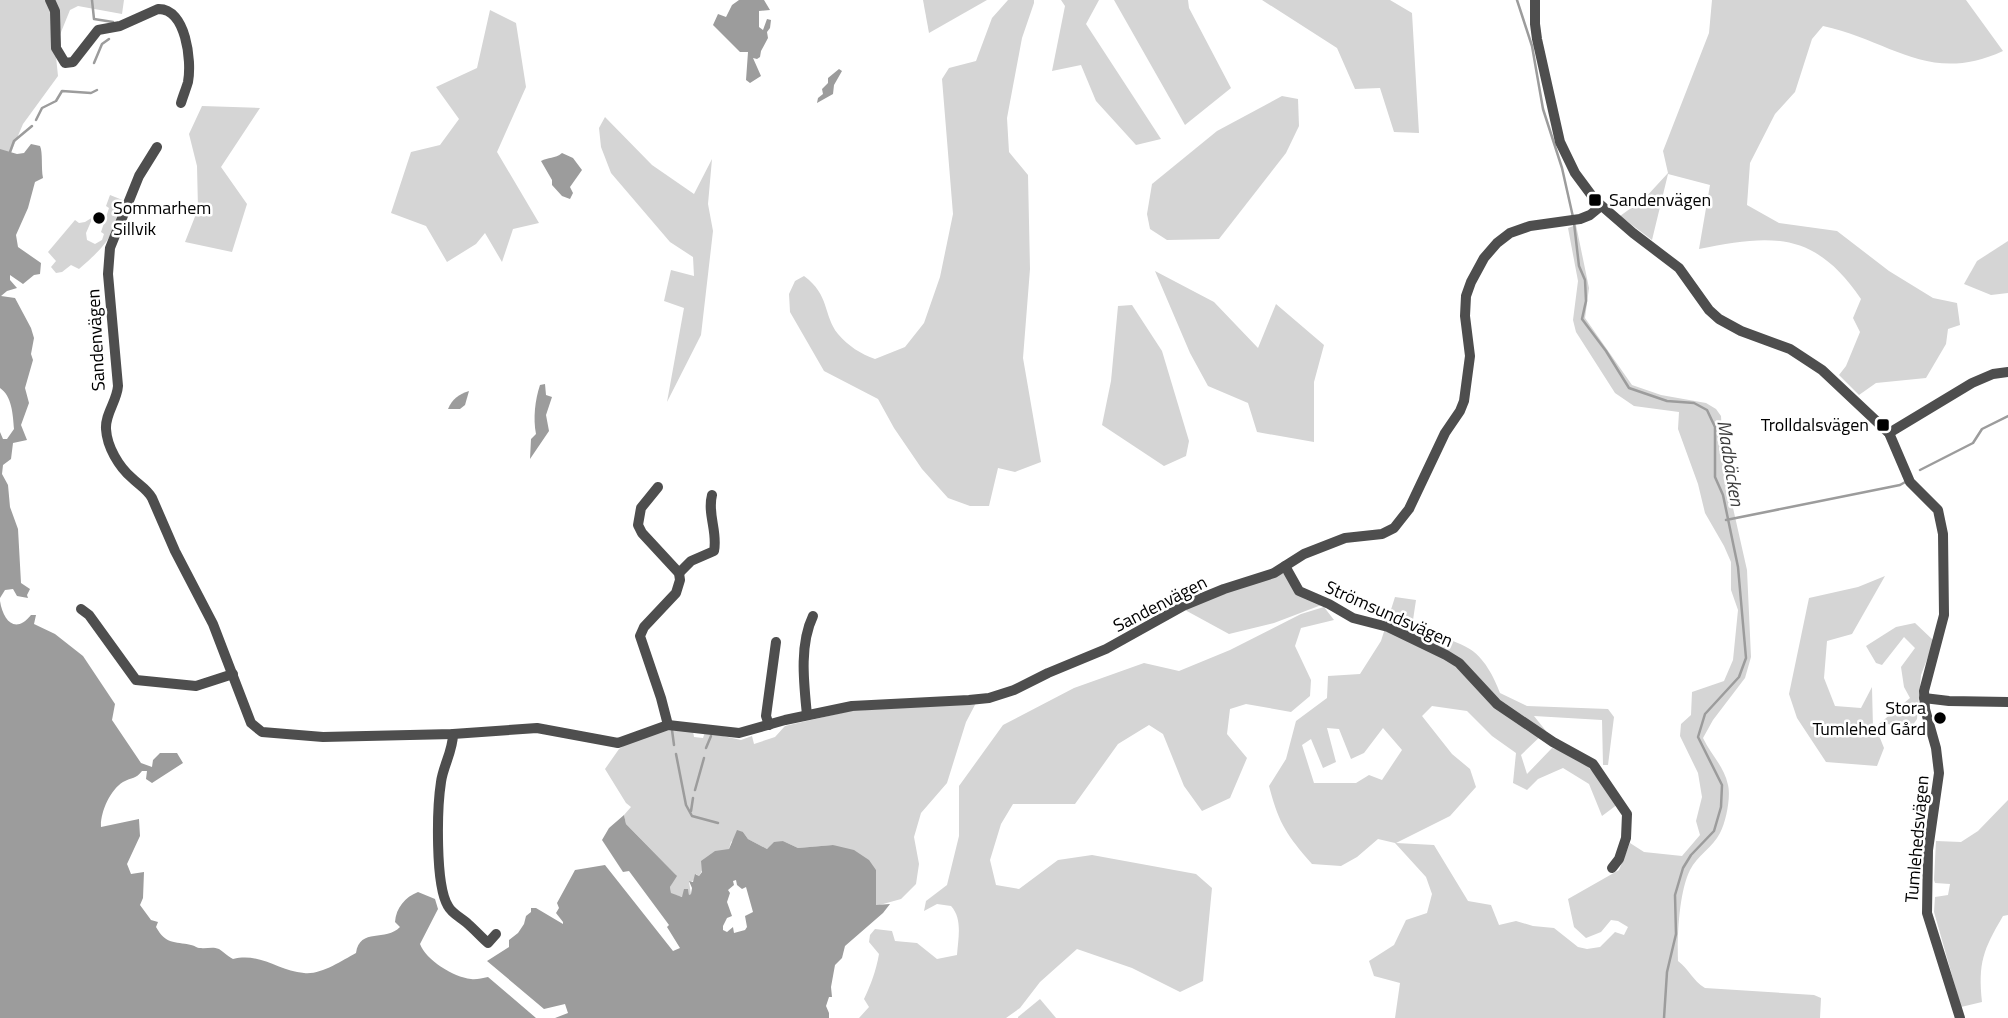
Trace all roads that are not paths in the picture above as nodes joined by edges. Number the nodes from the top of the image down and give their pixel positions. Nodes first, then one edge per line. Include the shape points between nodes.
1 (50, 0) edge
2 (1535, 0) edge
3 (181, 103) dead end
4 (157, 147) dead end
5 (1601, 206) junction
6 (2008, 372) edge
7 (1889, 433) junction
8 (658, 487) dead end
9 (712, 495) dead end
10 (1285, 566) junction
11 (679, 573) junction
12 (81, 609) dead end
13 (813, 616) dead end
14 (776, 642) dead end
15 (233, 674) junction
16 (1924, 698) junction
17 (2008, 702) edge
18 (807, 715) junction
19 (668, 725) junction
20 (769, 725) junction
21 (453, 734) junction
22 (1612, 868) dead end
23 (496, 934) dead end
24 (1960, 1018) edge

1 - 3 street via 55,11 56,48 65,63 73,62 98,30 158,9 173,14 182,28 188,59 188,83
2 - 5 street, Tumlehedsvägen via 1537,39 1560,142 1575,173
4 - 15 street, Sandenvägen via 139,176 110,248 108,274 118,386 106,429 123,469 152,498
5 - 7 street, Tumlehedsvägen via 1679,268 1718,319 1790,349 1822,370
5 - 10 street, Sandenvägen via 1590,215 1510,233 1483,261 1471,282 1465,308 1471,356 1464,401 1400,523 1382,534 1339,540
6 - 7 street via 1972,383
7 - 16 street, Tumlehedsvägen via 1910,482 1934,504 1941,520 1944,615
8 - 11 street via 641,508 638,525
9 - 11 street via 714,551 691,561
10 - 18 street, Sandenvägen via 1185,606 1106,649 998,695 852,706
10 - 22 street, Strömsundsvägen via 1299,592 1446,654 1497,704 1593,764 1627,814 1626,838
11 - 19 street via 679,589 640,636
12 - 15 street via 136,680 196,686
13 - 18 street via 805,640
14 - 20 street via 766,716
15 - 21 street, Sandenvägen via 251,723 262,732 334,737
16 - 17 street
16 - 24 street, Tumlehedsvägen via 1939,773 1928,850 1927,913
18 - 20 street, Sandenvägen
19 - 20 street, Sandenvägen via 739,733
19 - 21 street, Sandenvägen via 618,743 537,728
21 - 23 street via 441,780 442,892 452,912 488,943

